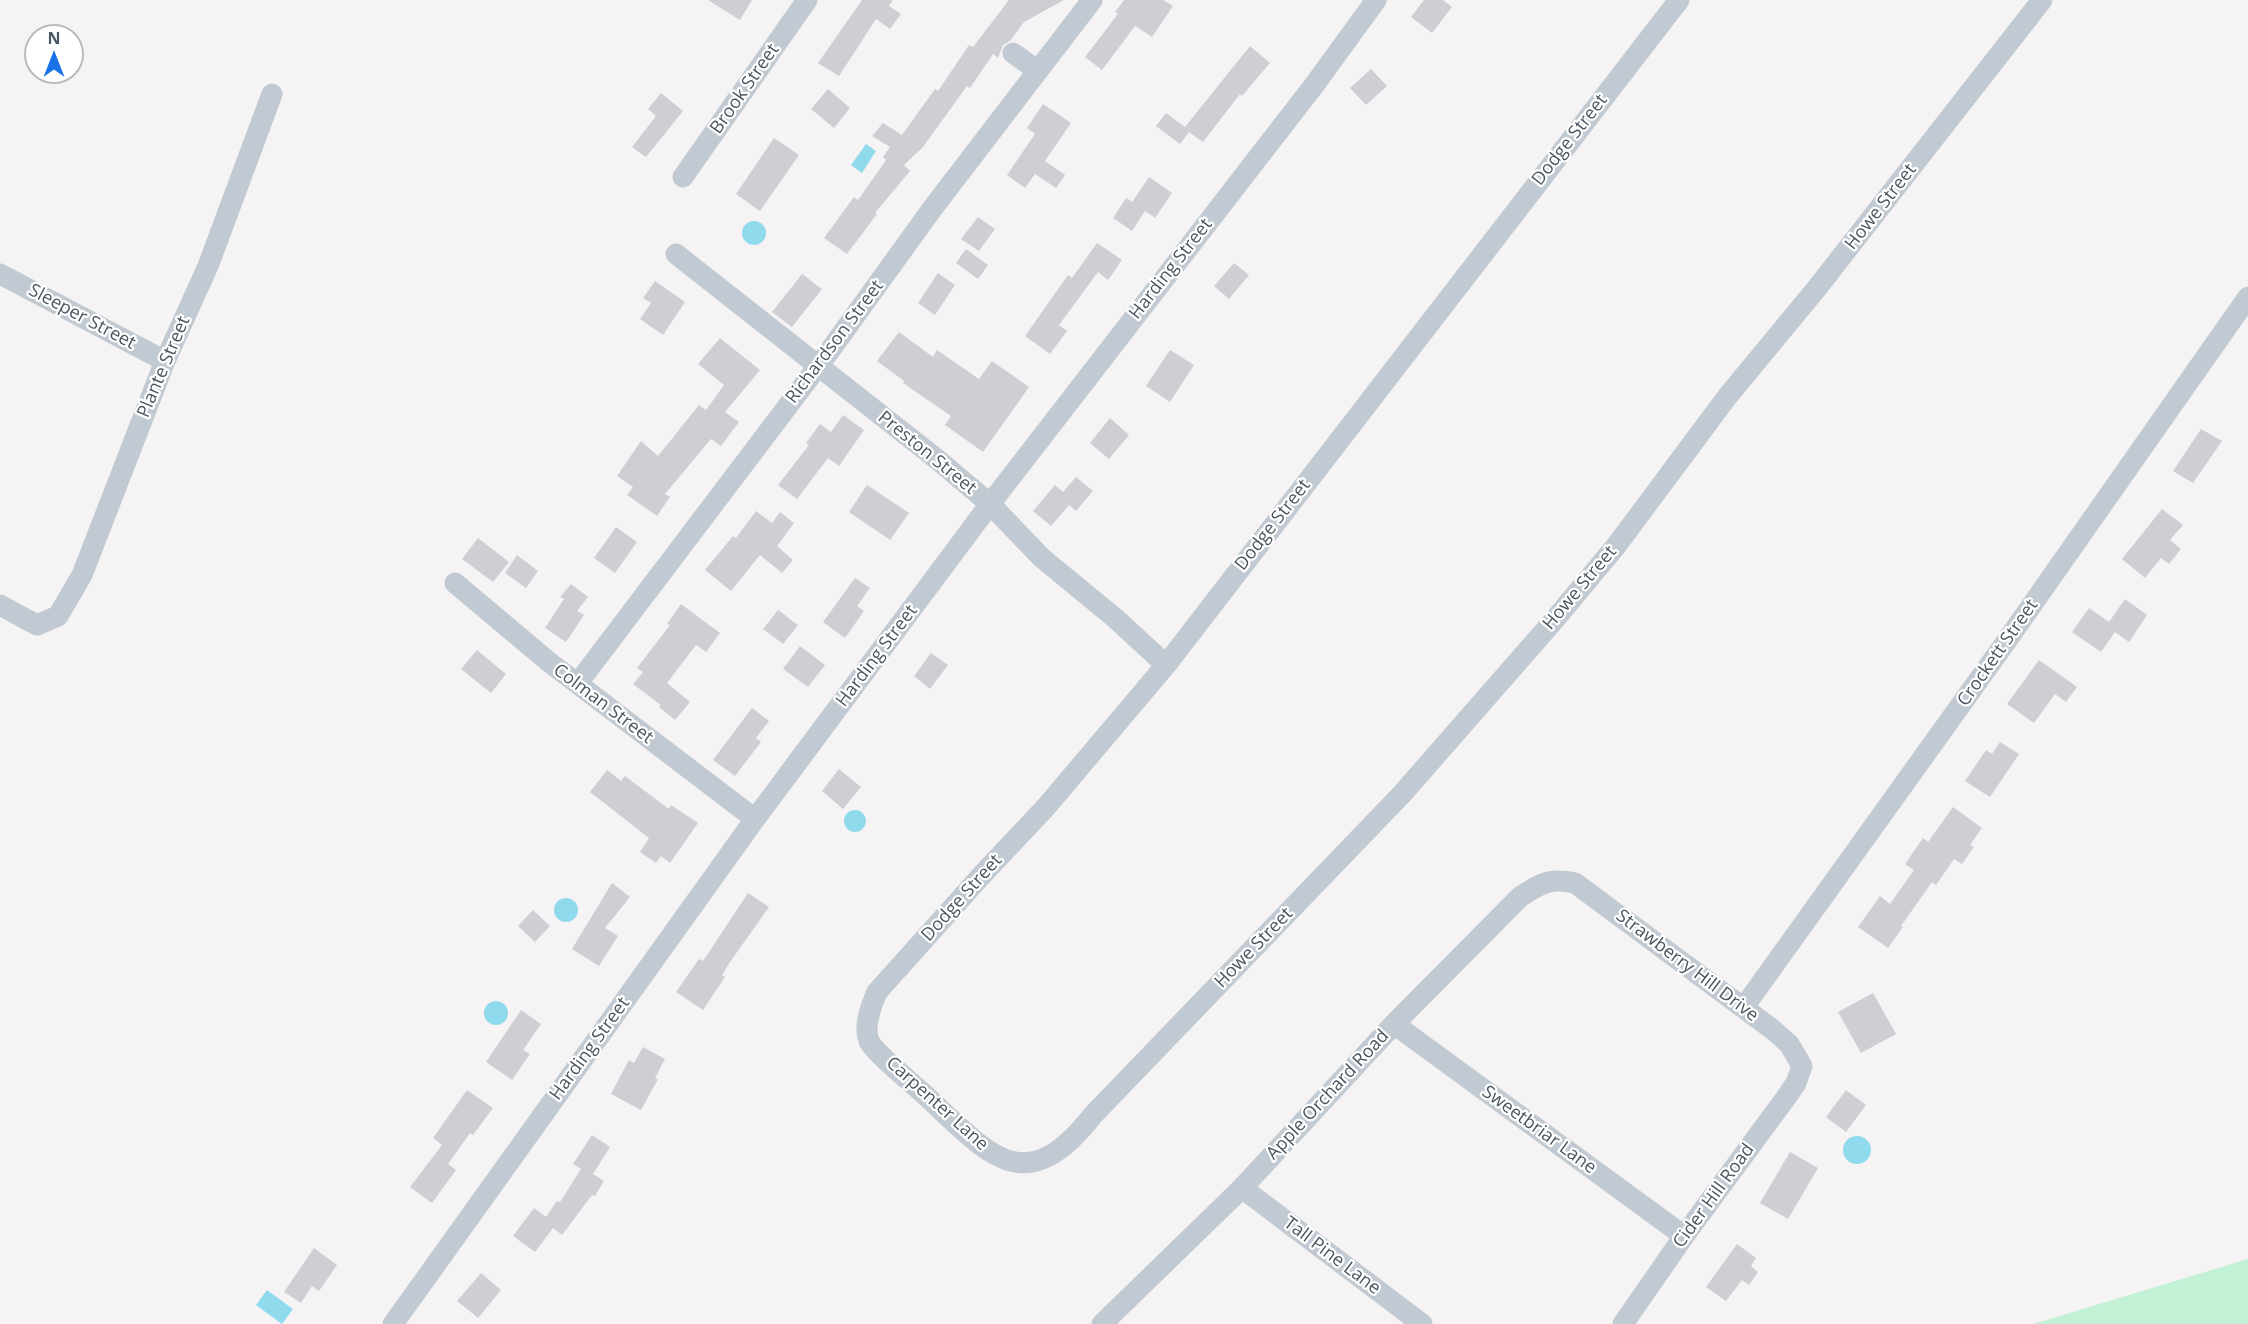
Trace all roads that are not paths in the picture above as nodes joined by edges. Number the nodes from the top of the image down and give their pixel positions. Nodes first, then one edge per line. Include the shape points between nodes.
1 (807, 0) edge
2 (1092, 0) edge
3 (1376, 0) edge
4 (1679, 0) edge
5 (2042, 0) edge
6 (1012, 53) dead end
7 (1038, 70) junction
8 (272, 94) dead end
9 (683, 177) dead end
10 (676, 254) dead end
11 (0, 274) edge
12 (2248, 297) edge
13 (165, 361) junction
14 (817, 366) junction
15 (990, 504) junction
16 (455, 583) dead end
17 (0, 605) edge
18 (1166, 665) junction
19 (578, 683) junction
20 (755, 819) junction
21 (1562, 879) joint
22 (1744, 1007) junction
23 (1394, 1024) junction
24 (869, 1041) joint
25 (1802, 1066) joint
26 (1073, 1138) joint
27 (1242, 1188) junction
28 (1684, 1236) junction
29 (393, 1324) edge
30 (1102, 1324) edge
31 (1422, 1324) edge
32 (1623, 1324) edge

1 - 9 street, Brook Street
2 - 7 street, Richardson Street
3 - 15 street, Harding Street
4 - 18 street, Dodge Street
5 - 26 street, Howe Street via 1556,618 1402,794
6 - 7 street
7 - 14 street, Richardson Street
8 - 13 street, Plante Street via 208,266
10 - 14 street, Preston Street
11 - 13 street, Sleeper Street
12 - 22 street, Crockett Street
13 - 17 street, Plante Street via 82,574 58,616 37,625
14 - 15 street, Preston Street
14 - 19 street, Richardson Street
15 - 18 street, Preston Street via 1042,558
15 - 20 street, Harding Street
16 - 19 street, Colman Street
18 - 24 street, Dodge Street via 1046,807 877,992 867,1014
19 - 20 street, Colman Street
20 - 29 street, Harding Street
21 - 22 street, Strawberry Hill Drive via 1575,883
21 - 23 street, Apple Orchard Road via 1548,881 1520,897
22 - 25 street, Strawberry Hill Drive via 1789,1044
23 - 27 street, Apple Orchard Road
23 - 28 street, Sweetbriar Lane
24 - 26 street, Carpenter Lane via 992,1153 1015,1163 1036,1162 1058,1152
25 - 28 street, Cider Hill Road via 1785,1099
27 - 30 street, Apple Orchard Road
27 - 31 street, Tall Pine Lane
28 - 32 street, Cider Hill Road

